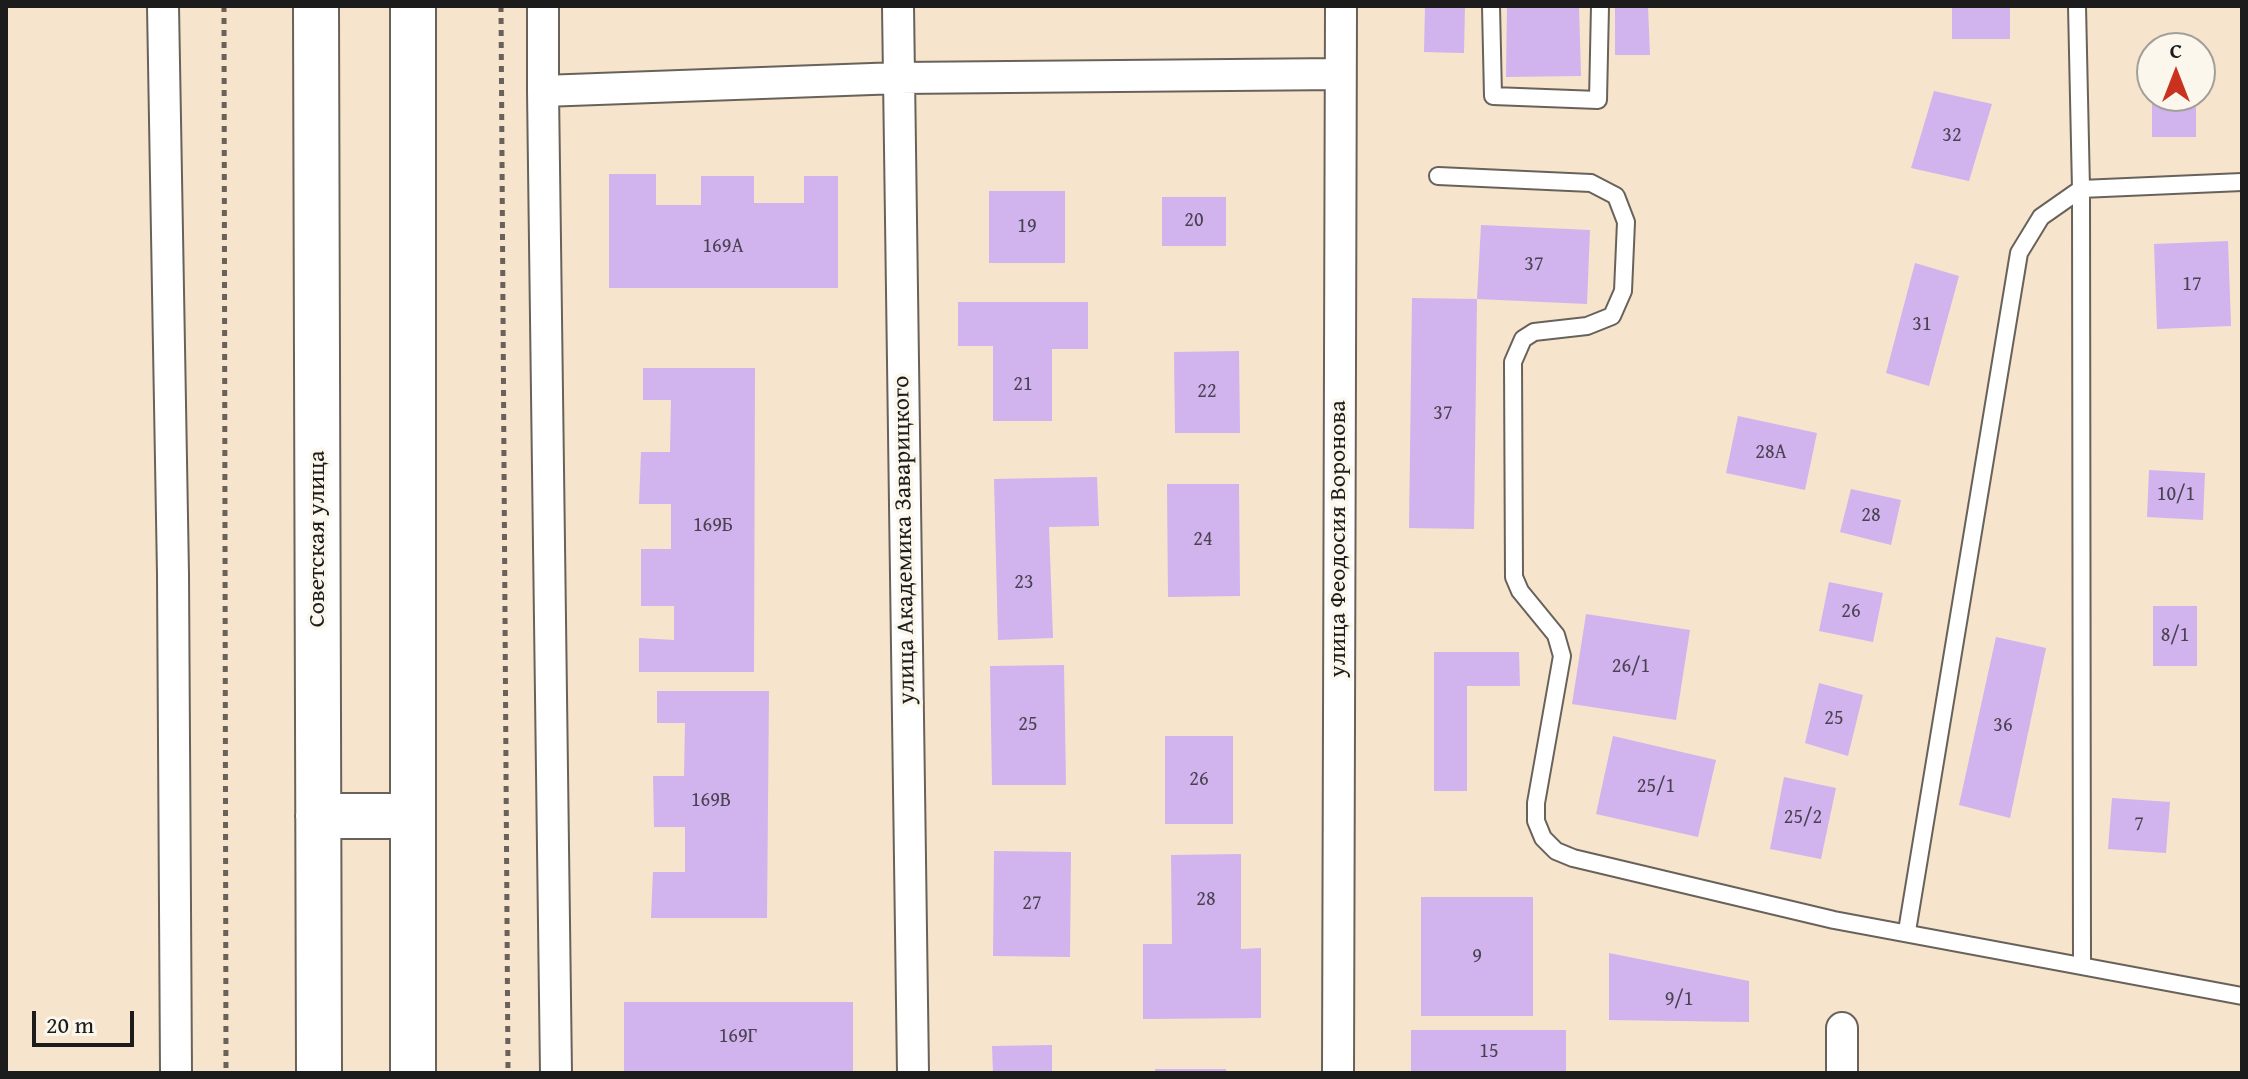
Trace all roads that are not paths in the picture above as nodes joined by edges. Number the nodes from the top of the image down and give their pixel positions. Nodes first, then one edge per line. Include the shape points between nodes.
1 (163, 6) edge
2 (316, 6) edge
3 (413, 6) edge
4 (543, 6) edge
5 (898, 6) edge
6 (1341, 6) edge
7 (1491, 6) edge
8 (1600, 6) edge
9 (2077, 6) edge
10 (1340, 74) junction
11 (899, 78) junction
12 (543, 91) junction
13 (1438, 176) dead end
14 (2242, 182) edge
15 (2081, 189) junction
16 (318, 816) junction
17 (413, 816) junction
18 (1907, 931) junction
19 (2082, 965) junction
20 (2242, 996) edge
21 (1842, 1028) dead end
22 (176, 1073) edge
23 (319, 1073) edge
24 (413, 1073) edge
25 (556, 1073) edge
26 (913, 1073) edge
27 (1338, 1073) edge
28 (1842, 1073) edge

1 - 22 street
2 - 16 main road, Советская улица
3 - 17 main road
4 - 12 street
5 - 11 street, улица Академика Заварицкого
6 - 10 street, улица Феодосия Воронова
7 - 8 lane via 1493,96 1598,100
9 - 15 lane
10 - 11 street
10 - 27 street, улица Феодосия Воронова
11 - 12 street
11 - 26 street, улица Академика Заварицкого
12 - 25 street
13 - 18 lane via 1591,183 1616,196 1626,222 1623,291 1612,316 1587,326 1534,332 1523,339 1513,362 1514,577 1556,635 1562,656 1536,803 1543,838 1573,858 1834,920
14 - 15 lane
15 - 18 lane via 2041,217 2019,253
15 - 19 lane
16 - 17 main road
16 - 23 main road, Советская улица
17 - 24 main road
18 - 19 lane
19 - 20 lane
21 - 28 street

